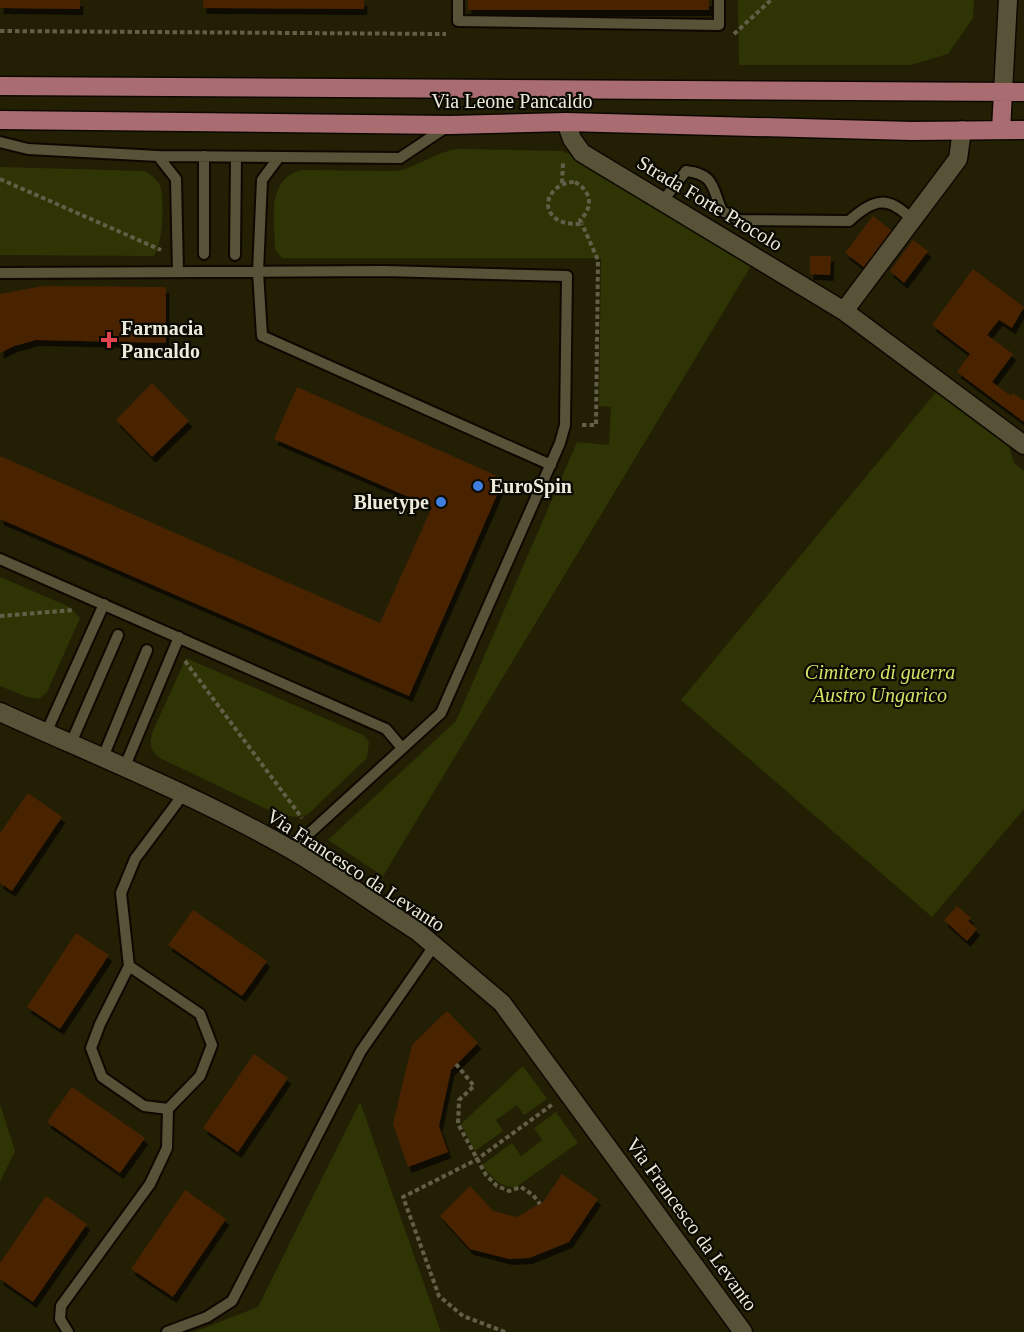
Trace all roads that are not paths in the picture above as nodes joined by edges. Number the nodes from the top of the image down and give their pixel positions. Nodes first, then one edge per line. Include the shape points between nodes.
1 (458, 0) edge
2 (719, 0) edge
3 (1008, 0) edge
4 (0, 86) edge
5 (1003, 92) junction
6 (1024, 92) edge
7 (0, 120) edge
8 (566, 122) junction
9 (450, 124) junction
10 (962, 130) junction
11 (1001, 130) junction
12 (1024, 130) edge
13 (0, 142) edge
14 (158, 156) junction
15 (204, 156) junction
16 (236, 157) junction
17 (279, 157) junction
18 (663, 202) junction
19 (914, 221) junction
20 (204, 254) dead end
21 (234, 255) dead end
22 (178, 272) junction
23 (258, 272) junction
24 (0, 273) edge
25 (844, 310) junction
26 (1024, 445) edge
27 (550, 465) junction
28 (0, 559) edge
29 (104, 604) junction
30 (118, 635) dead end
31 (179, 637) junction
32 (147, 650) dead end
33 (0, 712) edge
34 (46, 733) junction
35 (71, 743) junction
36 (402, 748) junction
37 (103, 757) junction
38 (124, 766) junction
39 (182, 796) junction
40 (291, 850) junction
41 (434, 946) junction
42 (129, 966) junction
43 (168, 1109) junction
44 (68, 1332) edge
45 (167, 1332) edge
46 (743, 1332) edge

1 - 2 lane via 458,21 719,26
3 - 5 street
4 - 5 main road, Via Leone Pancaldo
5 - 6 main road, Via Leone Pancaldo
5 - 11 main road
7 - 9 main road, Via Leone Pancaldo
8 - 9 main road, Via Leone Pancaldo
8 - 10 main road, Via Leone Pancaldo
8 - 18 street, Strada Forte Procolo via 582,153
9 - 17 lane via 400,158
10 - 11 main road, Via Leone Pancaldo
10 - 19 street via 958,159
11 - 12 main road, Via Leone Pancaldo
13 - 14 lane via 28,149
14 - 15 lane
14 - 22 lane via 176,179
15 - 16 lane
15 - 20 lane
16 - 17 lane
16 - 21 lane
17 - 23 lane via 262,180
18 - 19 lane via 686,171 702,172 710,180 722,211 740,220 849,221 866,206 878,202 900,207
18 - 25 street, Strada Forte Procolo
19 - 25 street
22 - 23 lane
22 - 24 lane
23 - 27 lane via 262,336
23 - 27 lane via 567,276 565,426
25 - 26 street, Strada Forte Procolo
27 - 36 lane via 441,713
28 - 29 lane
29 - 31 lane
29 - 34 lane
30 - 35 lane
31 - 36 lane via 386,729
31 - 38 lane
32 - 37 lane
33 - 34 street, Via Francesco da Levanto
34 - 35 street, Via Francesco da Levanto
35 - 37 street, Via Francesco da Levanto
36 - 40 lane
37 - 38 street, Via Francesco da Levanto
38 - 39 street, Via Francesco da Levanto
39 - 40 street, Via Francesco da Levanto
39 - 42 lane via 135,859 121,893
40 - 41 street, Via Francesco da Levanto
41 - 45 lane via 361,1051 232,1301 207,1317
41 - 46 street, Via Francesco da Levanto via 502,1003
42 - 43 lane via 91,1048 102,1077 144,1106
42 - 43 lane via 200,1014 213,1045 200,1076
43 - 44 lane via 167,1148 150,1184 61,1306 60,1319

